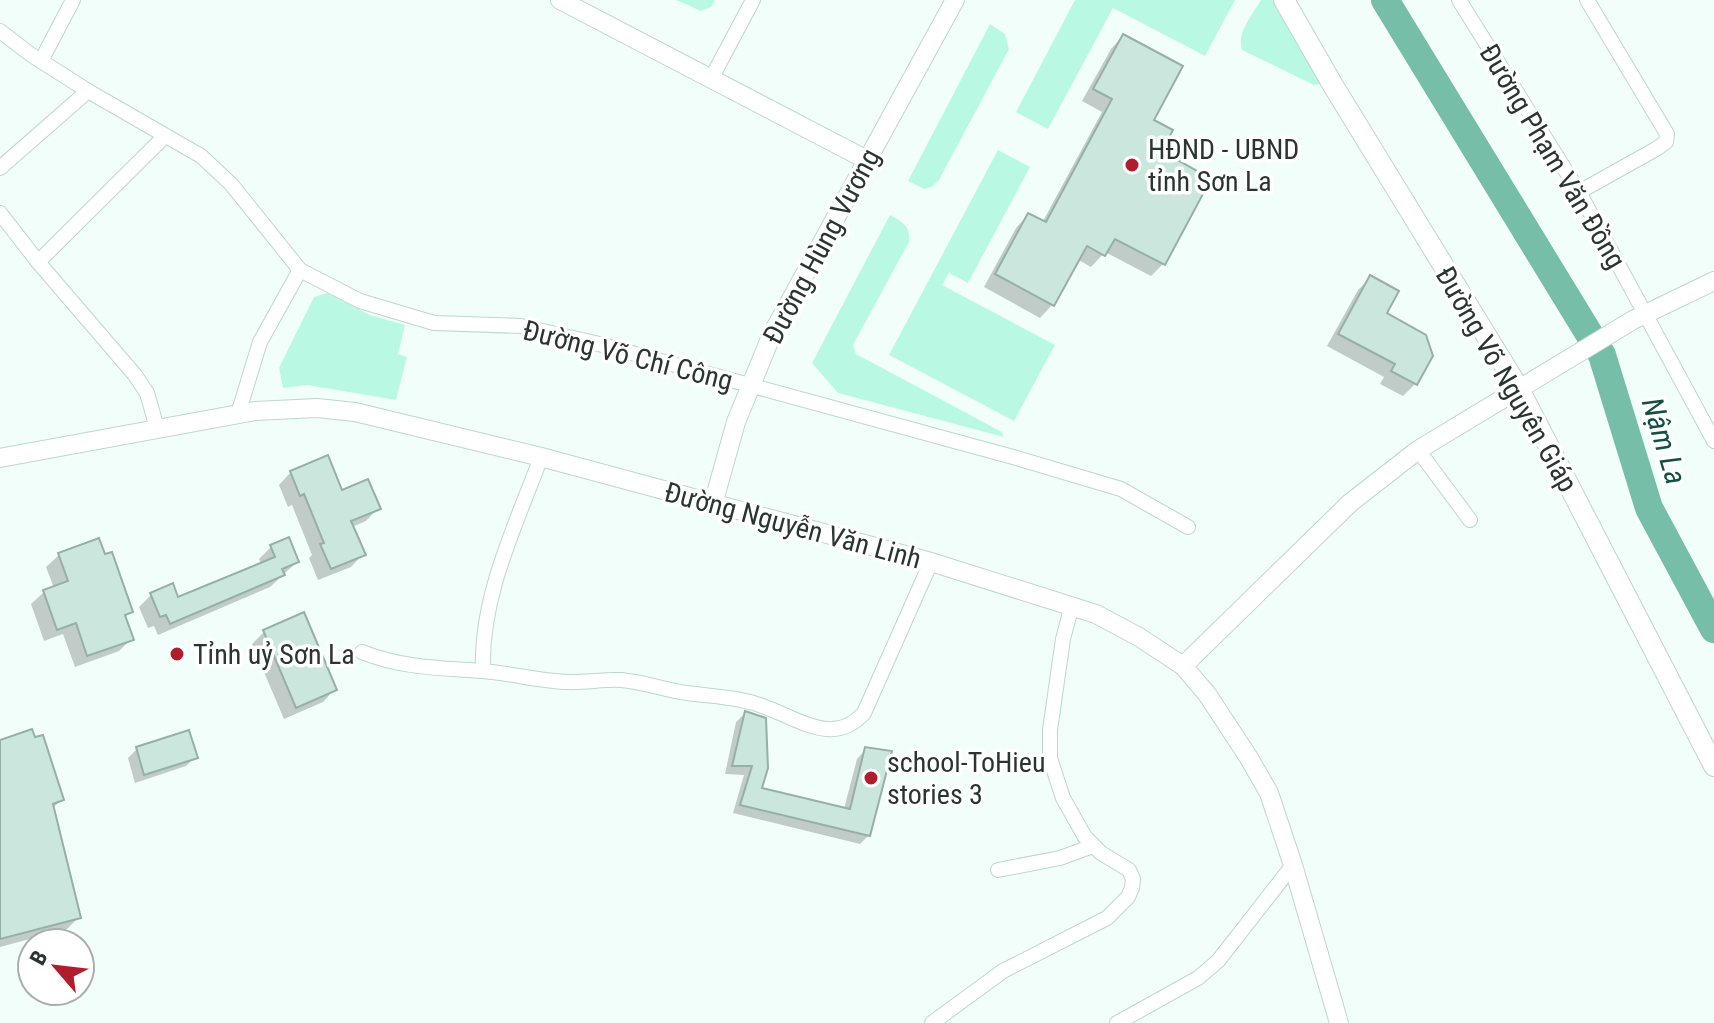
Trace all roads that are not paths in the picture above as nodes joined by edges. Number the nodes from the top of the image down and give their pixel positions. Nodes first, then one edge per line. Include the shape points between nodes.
1 (73, 0) edge
2 (560, 0) edge
3 (753, 0) edge
4 (955, 0) edge
5 (1284, 0) edge
6 (1459, 0) edge
7 (1587, 0) edge
8 (0, 31) edge
9 (41, 61) junction
10 (711, 79) junction
11 (88, 91) junction
12 (165, 136) junction
13 (867, 160) junction
14 (0, 168) edge
15 (1579, 192) junction
16 (0, 213) edge
17 (38, 262) junction
18 (300, 270) junction
19 (1714, 281) edge
20 (1639, 317) junction
21 (751, 385) junction
22 (1519, 389) junction
23 (238, 414) junction
24 (157, 428) junction
25 (1714, 441) edge
26 (1418, 450) junction
27 (541, 457) junction
28 (0, 458) edge
29 (713, 504) junction
30 (1470, 520) dead end
31 (1188, 527) dead end
32 (931, 562) junction
33 (1072, 605) junction
34 (362, 652) dead end
35 (1183, 666) junction
36 (483, 671) junction
37 (1714, 766) edge
38 (1093, 846) junction
39 (1293, 865) junction
40 (998, 870) dead end
41 (932, 1023) edge
42 (1117, 1023) edge
43 (1339, 1023) edge

1 - 9 street
2 - 10 street
3 - 10 street
4 - 13 street, Đường Hùng Vương
5 - 22 main road, Đường Võ Nguyên Giáp
6 - 15 street, Đường Phạm Văn Đồng
7 - 15 street via 1667,134 1656,149
8 - 9 street, Đường Võ Chí Công
9 - 11 street, Đường Võ Chí Công
10 - 13 street
11 - 12 street, Đường Võ Chí Công
11 - 14 street
12 - 17 street
12 - 18 street, Đường Võ Chí Công via 201,156 231,184
13 - 21 street, Đường Hùng Vương via 772,334
15 - 20 street, Đường Phạm Văn Đồng
16 - 17 street
17 - 24 street via 135,375 147,393
18 - 21 street, Đường Võ Chí Công via 394,313 434,323 521,326
18 - 23 street via 260,342
19 - 20 street
20 - 22 street
20 - 25 street, Đường Phạm Văn Đồng
21 - 29 street, Đường Hùng Vương
21 - 31 street, Đường Võ Chí Công via 1121,489
22 - 26 street
22 - 37 main road, Đường Võ Nguyên Giáp
23 - 24 street, Đường Nguyễn Văn Linh
23 - 27 street, Đường Nguyễn Văn Linh via 317,408 355,412
24 - 28 street, Đường Nguyễn Văn Linh
26 - 30 street
26 - 35 street via 1350,503
27 - 29 street, Đường Nguyễn Văn Linh
27 - 36 street via 492,594 482,644
29 - 32 street, Đường Nguyễn Văn Linh
32 - 33 street, Đường Nguyễn Văn Linh
32 - 36 street via 864,713 841,729 821,728 749,700 625,680 563,682
33 - 35 street, Đường Nguyễn Văn Linh via 1139,637
33 - 38 street via 1050,758 1063,798
34 - 36 street via 416,667
35 - 39 street, Đường Nguyễn Văn Linh via 1207,694 1269,793
38 - 40 street
38 - 41 street via 1129,870 1133,879 1119,909 1003,971
39 - 42 street via 1218,961 1198,978
39 - 43 street, Đường Nguyễn Văn Linh

